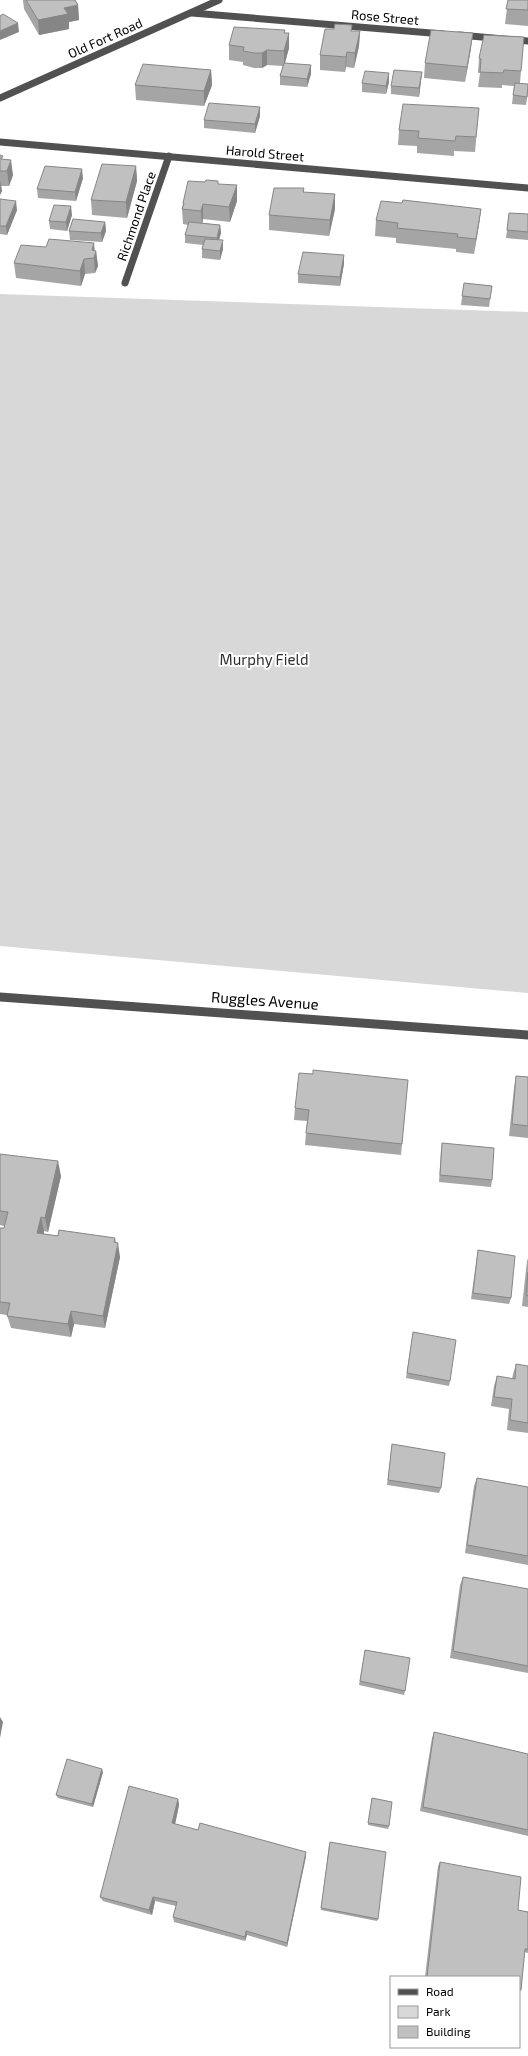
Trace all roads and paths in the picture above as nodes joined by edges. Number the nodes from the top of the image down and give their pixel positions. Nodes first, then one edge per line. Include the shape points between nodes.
1 (219, 0) edge
2 (192, 13) junction
3 (528, 41) edge
4 (0, 98) edge
5 (0, 142) edge
6 (169, 156) junction
7 (528, 188) edge
8 (125, 283) dead end
9 (0, 997) edge
10 (528, 1035) edge

1 - 2 street, Old Fort Road
2 - 3 street, Rose Street
2 - 4 street, Old Fort Road
5 - 6 street, Harold Street
6 - 7 street, Harold Street
6 - 8 street, Richmond Place
9 - 10 street, Ruggles Avenue

